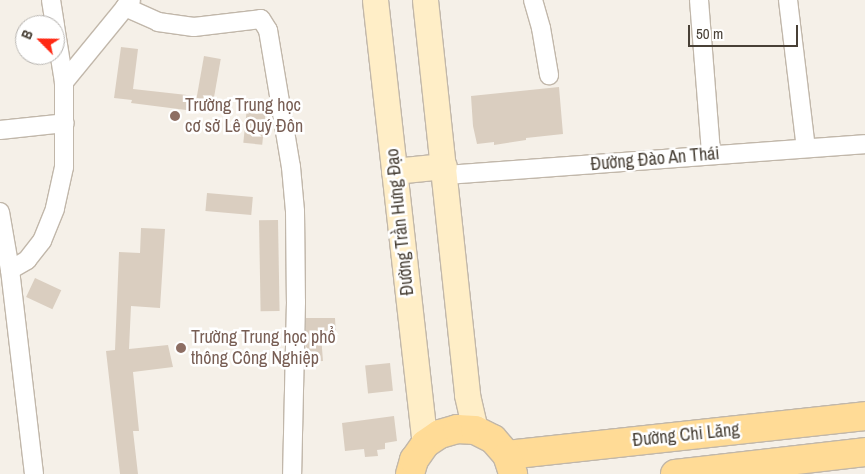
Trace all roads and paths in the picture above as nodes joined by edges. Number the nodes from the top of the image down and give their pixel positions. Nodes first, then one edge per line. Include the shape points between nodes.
1 (51, 0) edge
2 (376, 0) edge
3 (425, 0) edge
4 (534, 0) edge
5 (699, 0) edge
6 (788, 0) edge
7 (128, 4) edge
8 (53, 15) edge
9 (61, 65) edge
10 (549, 74) dead end
11 (64, 82) junction
12 (66, 123) junction
13 (0, 130) edge
14 (865, 144) edge
15 (806, 148) junction
16 (711, 154) junction
17 (394, 171) junction
18 (445, 171) junction
19 (0, 212) edge
20 (10, 270) junction
21 (865, 416) edge
22 (475, 430) junction
23 (425, 444) junction
24 (865, 452) edge
25 (510, 464) edge
26 (34, 474) edge
27 (292, 474) edge
28 (410, 474) edge
29 (675, 474) edge

1 - 8 street
2 - 17 main road, Đường Trần Hưng Đạo
3 - 18 main road
4 - 10 street
5 - 16 street
6 - 15 street
7 - 11 street
7 - 27 street via 158,22 194,27 261,19 268,30 291,167 295,211
9 - 11 street
11 - 12 street
12 - 13 street
12 - 20 street via 64,167 55,208 42,241 27,260
14 - 15 street, Đường Đào An Thái
15 - 16 street, Đường Đào An Thái
16 - 18 street, Đường Đào An Thái
17 - 18 main road
17 - 23 main road, Đường Trần Hưng Đạo
18 - 22 main road via 467,395
19 - 20 street
20 - 26 street
21 - 25 main road, Đường Chi Lăng
22 - 23 main road via 448,431
22 - 25 main road via 493,439
23 - 28 main road via 414,460
24 - 29 main road, Đường Chi Lăng

